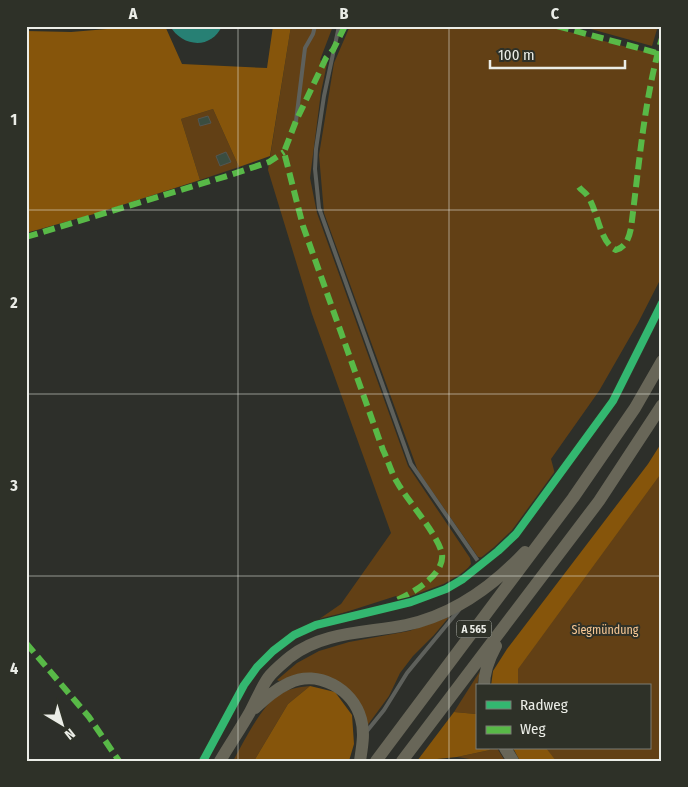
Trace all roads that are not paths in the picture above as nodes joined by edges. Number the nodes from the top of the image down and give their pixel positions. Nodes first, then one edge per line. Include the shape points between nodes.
1 (315, 26) edge
2 (339, 26) edge
3 (296, 121) dead end
4 (662, 361) edge
5 (662, 404) edge
6 (573, 498) junction
7 (480, 564) dead end
8 (467, 600) junction
9 (520, 605) junction
10 (484, 684) edge
11 (249, 712) junction
12 (364, 736) junction
13 (506, 750) edge
14 (220, 761) edge
15 (360, 761) edge
16 (376, 761) edge
17 (402, 761) edge
18 (513, 761) edge

1 - 3 lane via 305,48
2 - 7 lane via 316,149 318,208 411,464
4 - 6 highway, A 565 via 635,408
5 - 9 highway, A 565 via 599,501
6 - 8 highway via 523,554
6 - 16 highway, A 565
8 - 11 highway via 440,614 408,624 338,635 317,642 291,656 268,678
8 - 12 lane via 407,673
9 - 10 highway via 488,659
9 - 17 highway, A 565
11 - 12 highway via 290,682 302,678 326,680 352,700 362,721
11 - 14 highway
12 - 15 highway
13 - 18 highway

